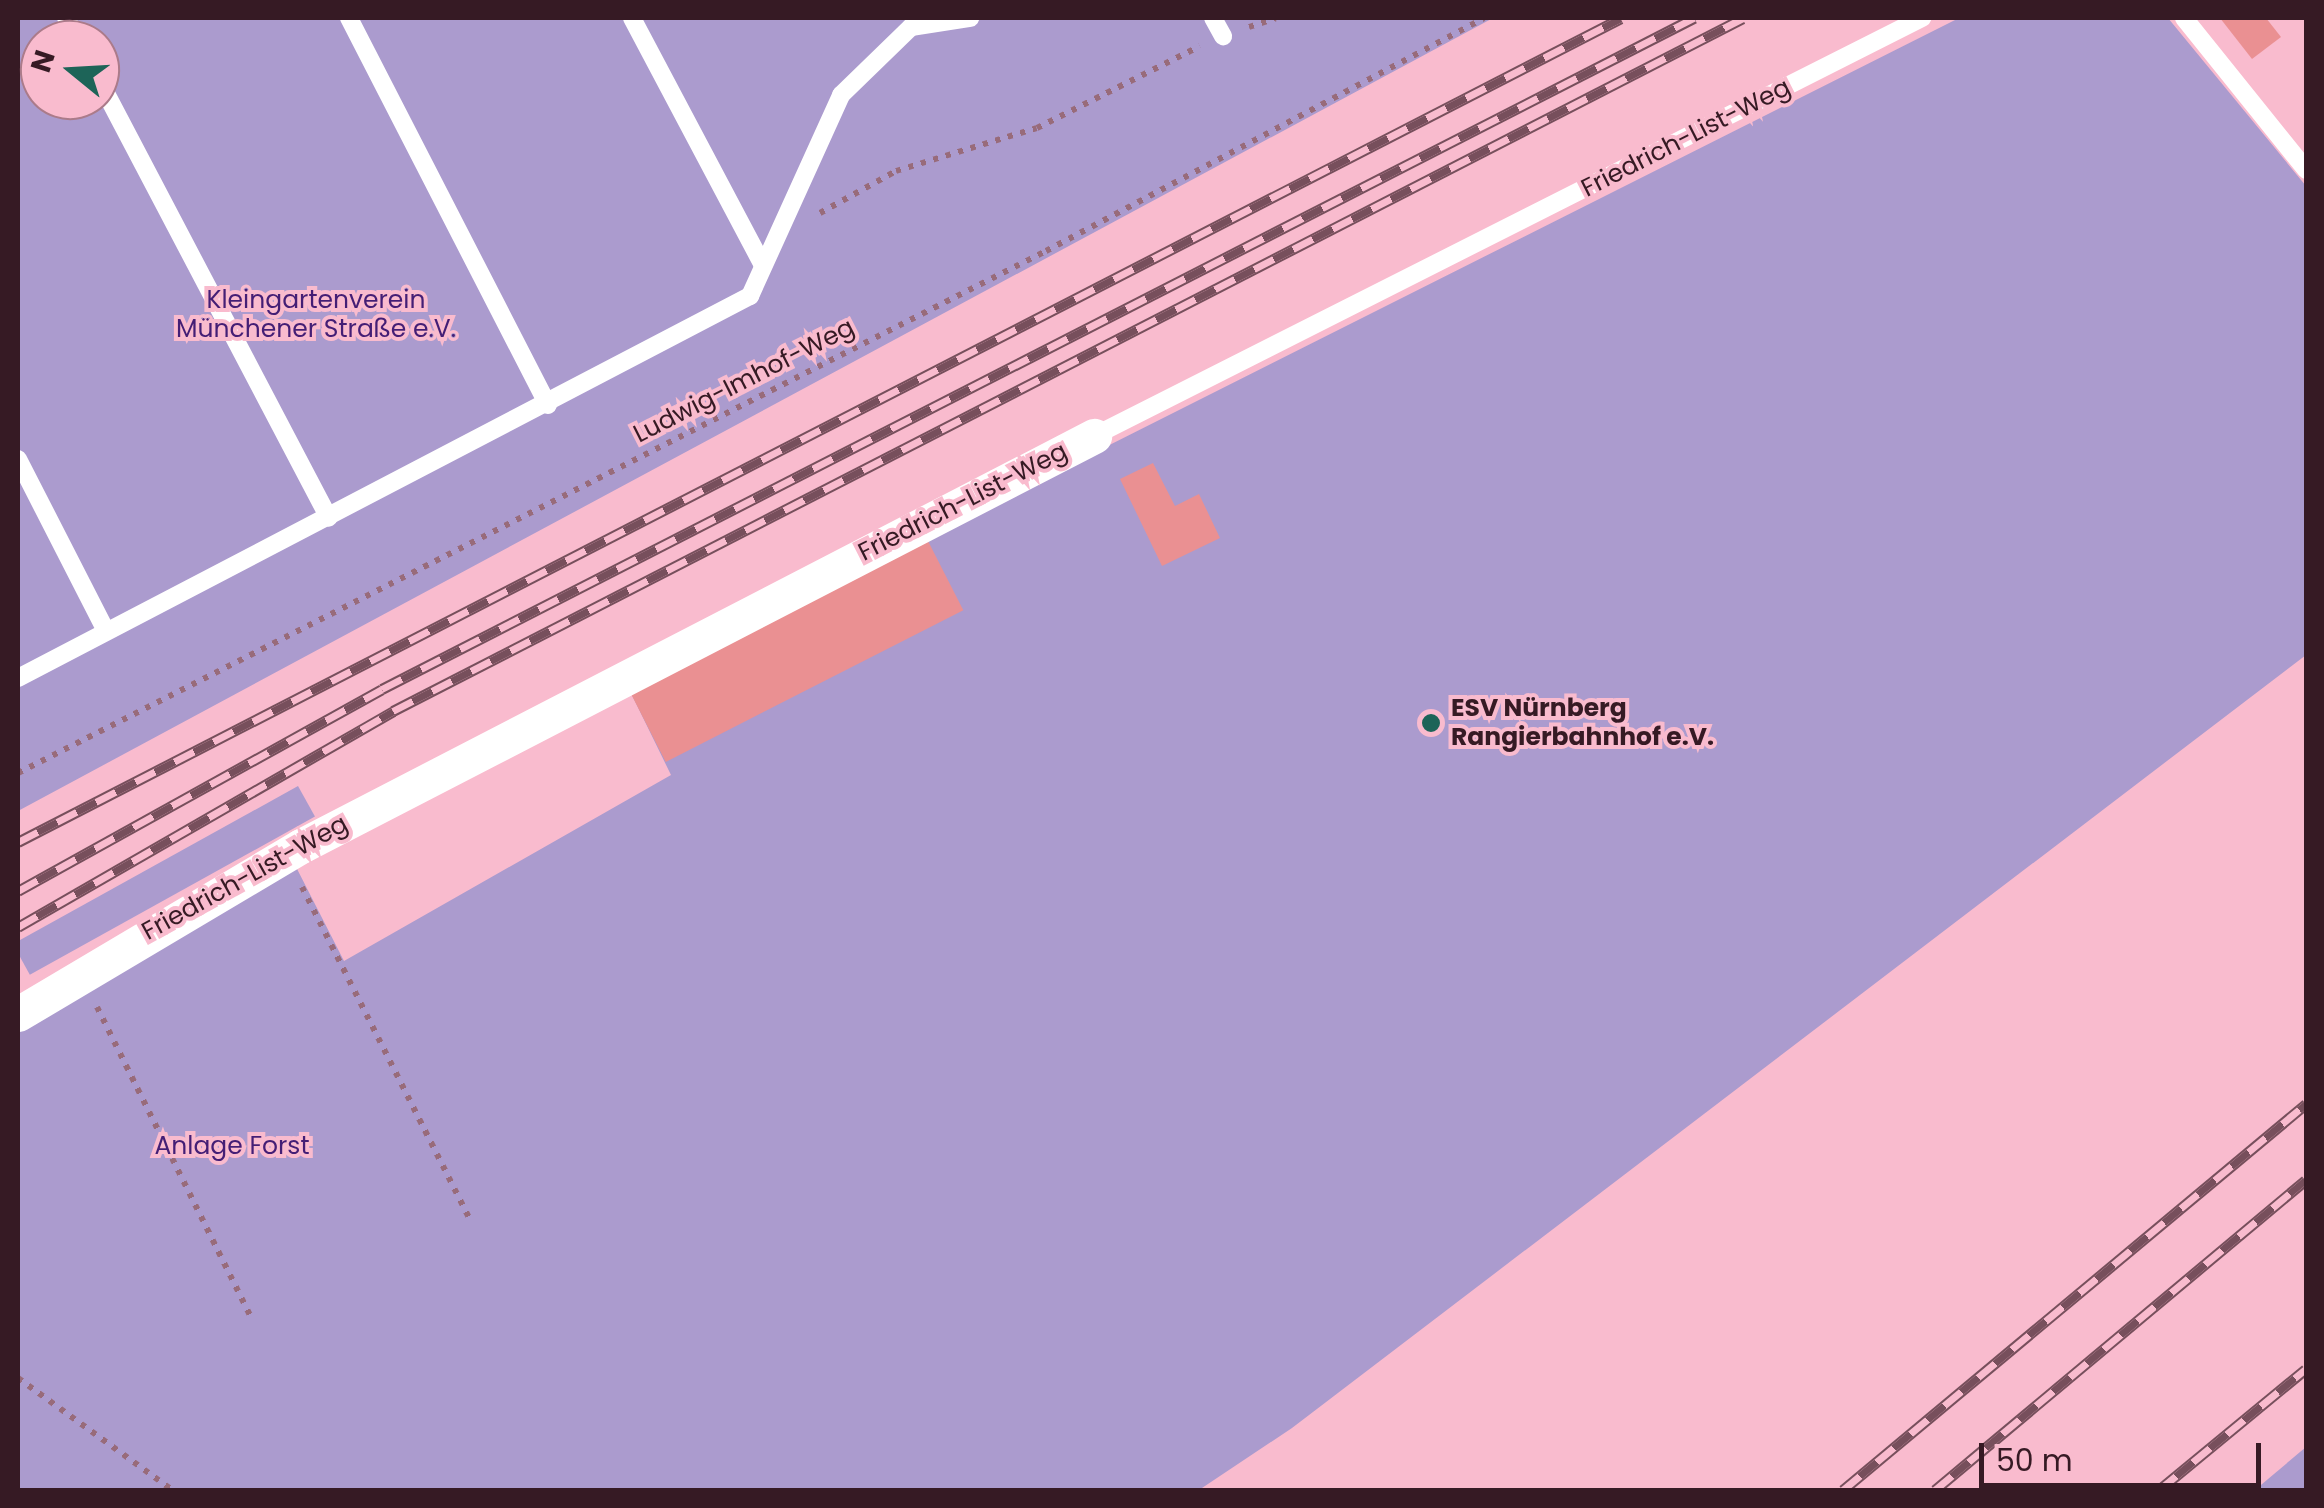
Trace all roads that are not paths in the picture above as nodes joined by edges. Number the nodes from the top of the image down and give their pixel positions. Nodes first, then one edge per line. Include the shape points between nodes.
1 (348, 18) edge
2 (632, 18) edge
3 (970, 18) edge
4 (1213, 18) edge
5 (1922, 18) edge
6 (2184, 18) edge
7 (910, 22) edge
8 (1223, 36) road end
9 (120, 120) edge
10 (2306, 170) edge
11 (763, 265) junction
12 (548, 405) junction
13 (1094, 436) joint
14 (18, 460) edge
15 (329, 518) junction
16 (106, 631) junction
17 (18, 678) edge
18 (18, 1014) edge

1 - 12 lane
2 - 11 lane
3 - 7 lane
4 - 8 lane
5 - 13 lane, Friedrich-List-Weg
6 - 10 lane
7 - 11 lane via 841,96
9 - 15 lane
11 - 12 lane via 750,296
12 - 15 lane
13 - 18 street, Friedrich-List-Weg via 284,855 80,969
14 - 16 lane
15 - 16 lane
16 - 17 lane

